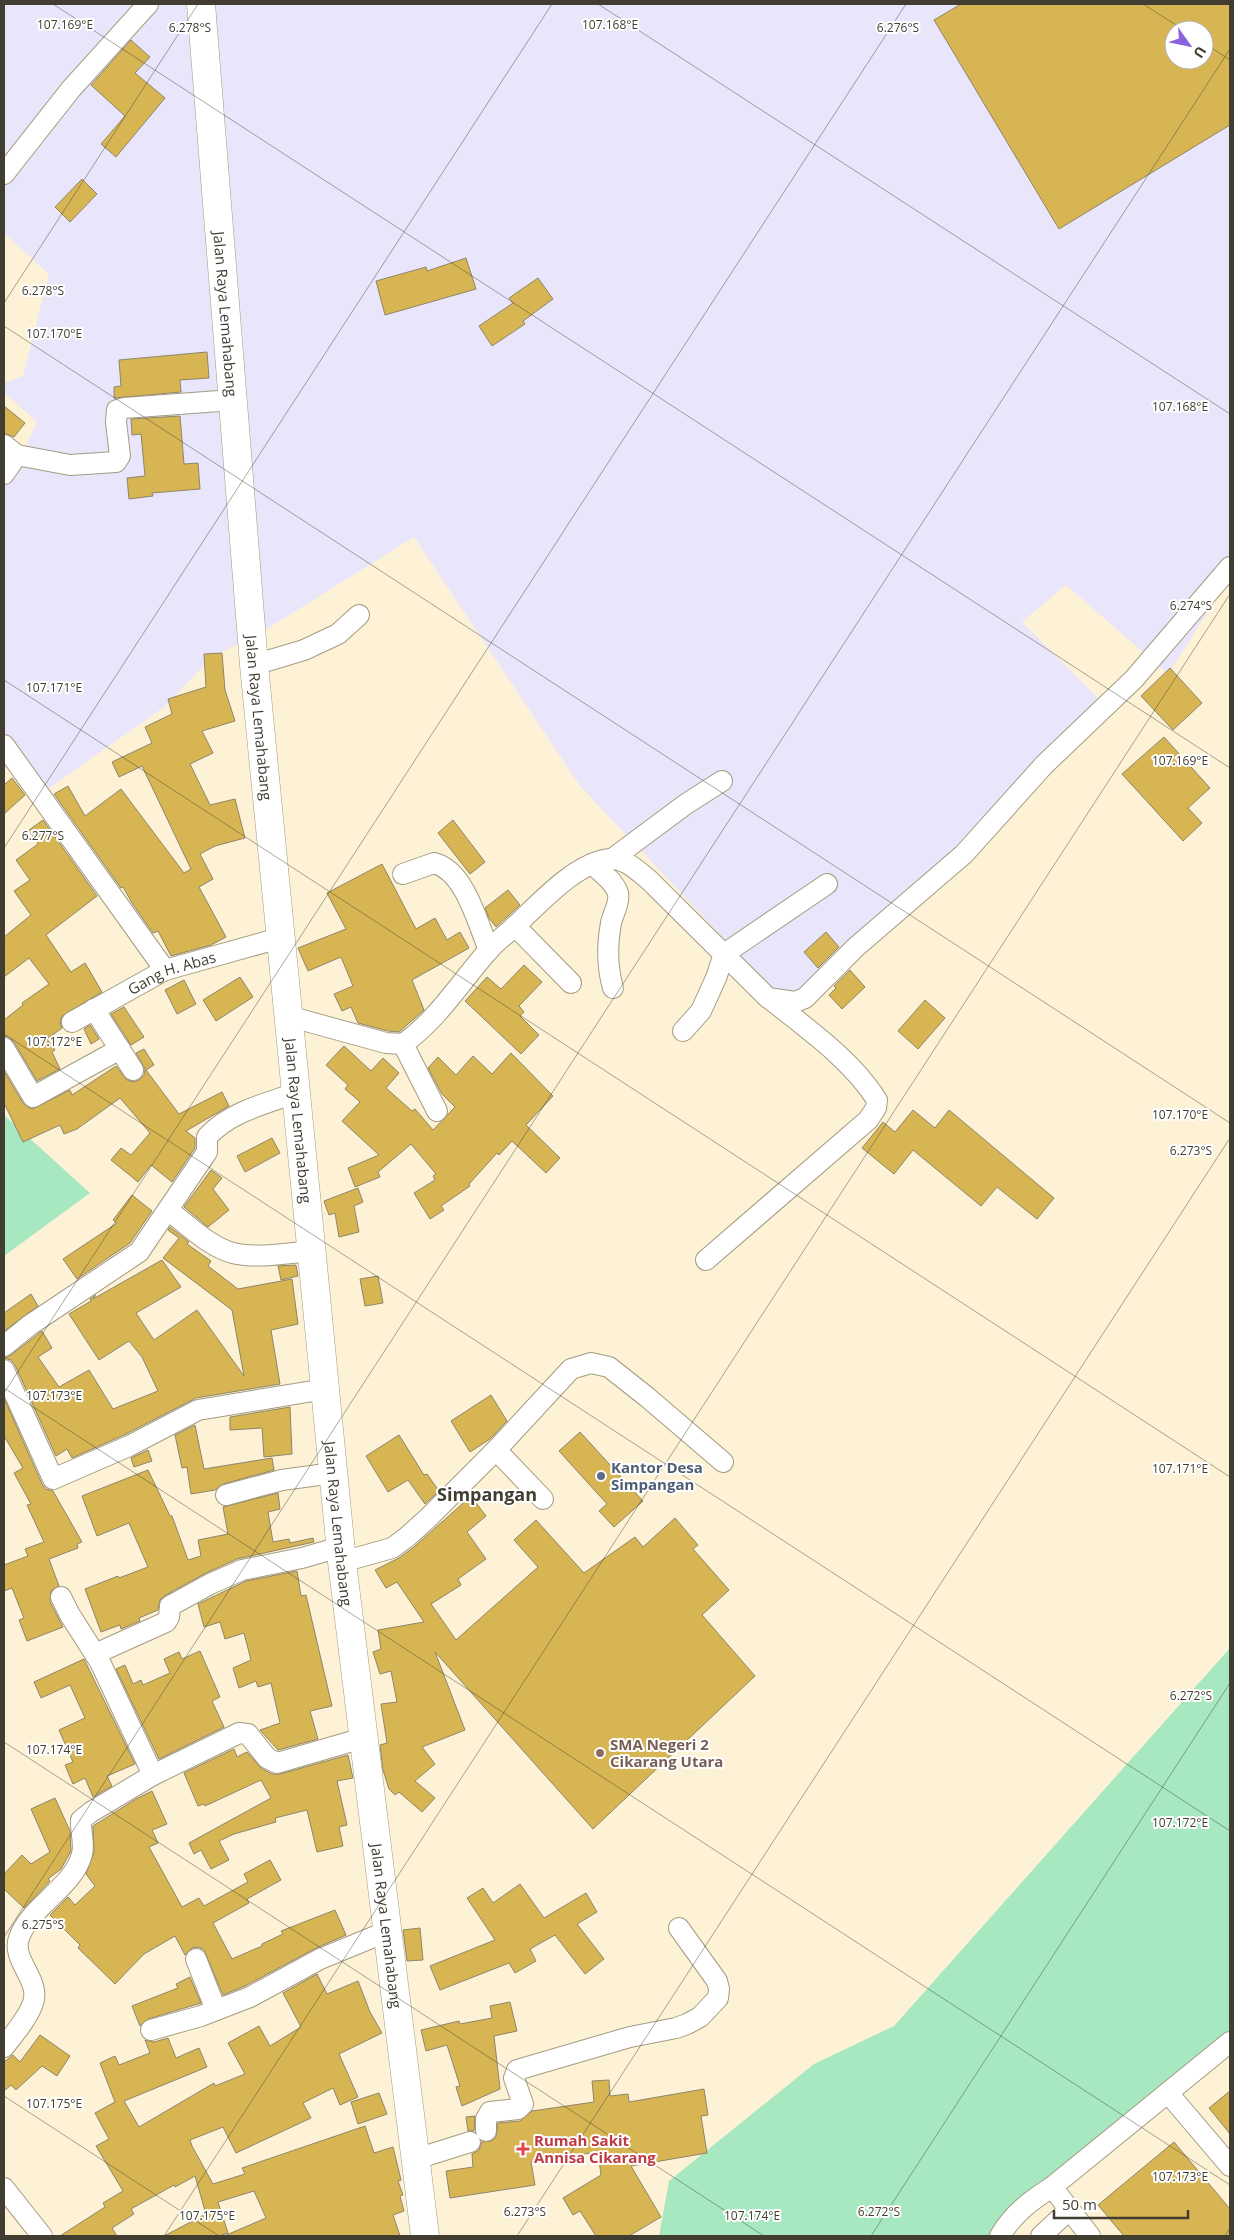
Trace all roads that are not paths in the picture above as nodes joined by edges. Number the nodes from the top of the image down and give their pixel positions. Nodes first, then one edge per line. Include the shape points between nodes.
1 (148, 4) edge
2 (201, 4) edge
3 (4, 174) edge
4 (233, 400) junction
5 (10, 450) edge
6 (4, 474) edge
7 (1230, 567) edge
8 (359, 615) dead end
9 (254, 665) junction
10 (4, 744) edge
11 (722, 781) dead end
12 (612, 859) junction
13 (592, 864) junction
14 (403, 874) dead end
15 (827, 884) dead end
16 (515, 926) junction
17 (280, 938) junction
18 (489, 950) junction
19 (724, 954) junction
20 (165, 970) junction
21 (570, 983) dead end
22 (613, 988) dead end
23 (768, 998) junction
24 (94, 1010) junction
25 (288, 1016) junction
26 (72, 1022) dead end
27 (683, 1031) dead end
28 (403, 1044) junction
29 (4, 1048) edge
30 (120, 1049) junction
31 (133, 1070) dead end
32 (296, 1093) junction
33 (437, 1111) dead end
34 (168, 1210) junction
35 (312, 1251) junction
36 (706, 1260) dead end
37 (4, 1346) edge
38 (4, 1370) edge
39 (325, 1389) junction
40 (496, 1450) junction
41 (723, 1462) dead end
42 (333, 1473) junction
43 (226, 1495) dead end
44 (543, 1499) dead end
45 (341, 1554) junction
46 (61, 1596) dead end
47 (95, 1654) junction
48 (363, 1738) junction
49 (153, 1775) junction
50 (679, 1928) dead end
51 (388, 1931) junction
52 (196, 1959) dead end
53 (216, 2010) junction
54 (151, 2030) dead end
55 (1230, 2042) edge
56 (4, 2047) edge
57 (1168, 2093) junction
58 (416, 2159) junction
59 (1230, 2166) edge
60 (4, 2188) edge
61 (1052, 2188) junction
62 (1069, 2210) junction
63 (42, 2236) edge
64 (425, 2236) edge
65 (1000, 2236) edge
66 (1041, 2236) edge
67 (1090, 2236) edge

1 - 3 street via 71,89
2 - 4 main road, Jalan Raya Lemahabang
4 - 5 street via 117,410 120,456 116,462 70,465
4 - 9 main road, Jalan Raya Lemahabang
5 - 6 street
7 - 23 street via 1134,679 1044,765 964,854 870,934 806,998 795,1002
8 - 9 street via 338,634 304,650
9 - 17 main road, Jalan Raya Lemahabang
10 - 20 street
11 - 12 street
12 - 13 street
12 - 19 street via 629,864 644,876
13 - 16 street via 546,896
13 - 22 street via 618,894 609,944 608,970
14 - 18 street via 434,863 447,869 466,894
15 - 19 street
16 - 18 street
16 - 21 street
17 - 20 street, Gang H. Abas
17 - 25 main road, Jalan Raya Lemahabang
18 - 28 street via 427,1025
19 - 23 street
19 - 27 street via 701,1011
20 - 24 street, Gang H. Abas
23 - 36 street via 861,1078 877,1100 876,1108 868,1120
24 - 26 street, Gang H. Abas
24 - 30 street
25 - 28 street via 386,1043
25 - 32 main road, Jalan Raya Lemahabang
28 - 33 street
29 - 30 street via 33,1097
30 - 31 street
32 - 34 street via 219,1124 207,1136 207,1152
32 - 35 main road, Jalan Raya Lemahabang
34 - 35 street via 213,1243 233,1253
34 - 37 street via 138,1252
35 - 39 main road, Jalan Raya Lemahabang
38 - 39 street via 53,1479 129,1446 198,1410
39 - 42 main road, Jalan Raya Lemahabang
40 - 41 street via 571,1369 591,1363 609,1367
40 - 44 street
40 - 45 street via 427,1519 392,1548
42 - 43 street via 282,1480
42 - 45 main road, Jalan Raya Lemahabang
45 - 47 street via 242,1570 170,1606 166,1622
45 - 48 main road, Jalan Raya Lemahabang
46 - 47 street
47 - 49 street
48 - 49 street via 277,1763 267,1758 248,1734 238,1733
48 - 51 main road, Jalan Raya Lemahabang
49 - 56 street via 81,1820 83,1851 79,1863 18,1938 17,1948 34,1988 33,2002
50 - 58 street via 719,1989 718,1998 709,2010 676,2028 630,2037 517,2070 514,2078 523,2104 518,2108 490,2112 478,2136
51 - 53 street
51 - 58 main road, Jalan Raya Lemahabang
52 - 53 street
53 - 54 street
55 - 57 street
57 - 59 street
57 - 61 street
58 - 64 main road, Jalan Raya Lemahabang
60 - 63 street
61 - 62 street
61 - 65 street via 1027,2203
62 - 66 street
62 - 67 street

